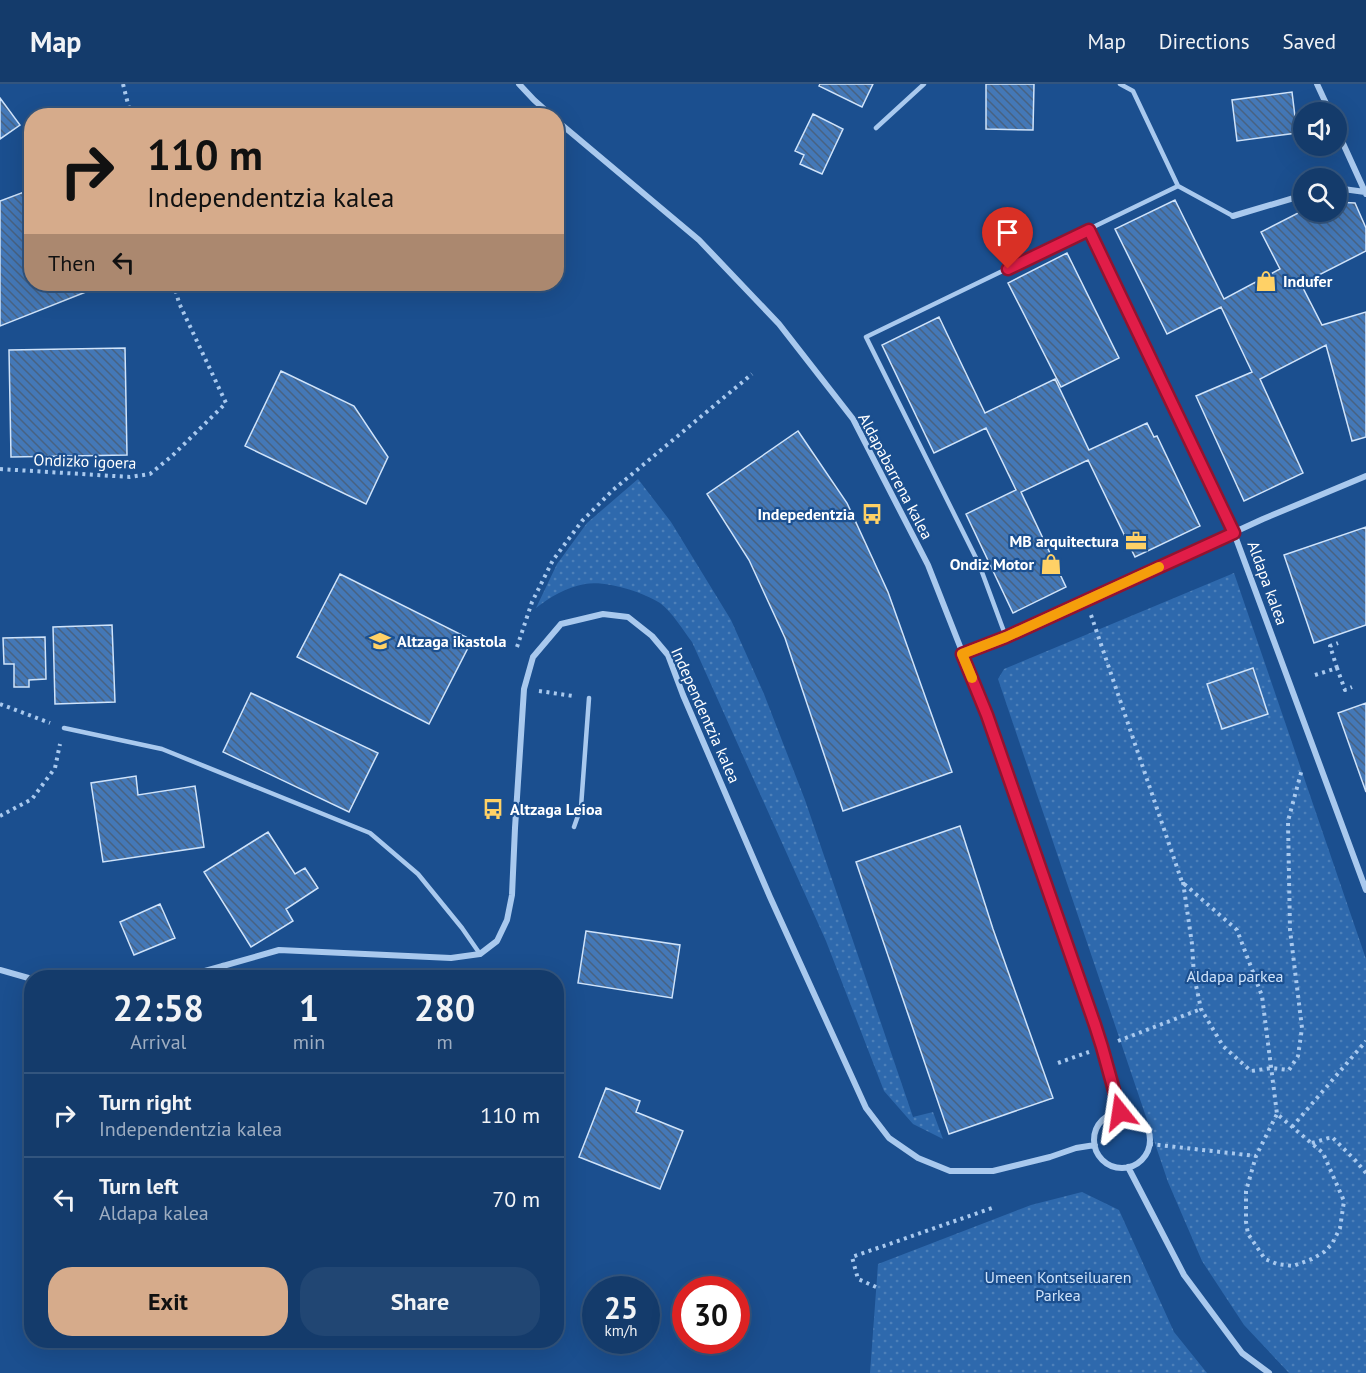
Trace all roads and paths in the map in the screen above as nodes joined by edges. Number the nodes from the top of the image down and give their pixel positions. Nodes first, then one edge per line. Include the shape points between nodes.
1 (123, 84) edge
2 (519, 84) edge
3 (924, 84) edge
4 (1120, 84) edge
5 (1317, 84) edge
6 (1325, 102) edge
7 (129, 108) edge
8 (543, 108) edge
9 (564, 127) edge
10 (876, 128) dead end
11 (1347, 152) edge
12 (1178, 186) junction
13 (1347, 190) edge
14 (1366, 193) edge
15 (1293, 198) edge
16 (1233, 216) joint
17 (1089, 230) junction
18 (176, 291) edge
19 (752, 374) dead end
20 (0, 470) edge
21 (1366, 476) edge
22 (1234, 533) junction
23 (1086, 601) junction
24 (532, 602) dead end
25 (1006, 637) junction
26 (1338, 643) dead end
27 (962, 654) junction
28 (1337, 668) junction
29 (1315, 675) dead end
30 (1352, 687) dead end
31 (589, 698) dead end
32 (0, 704) edge
33 (64, 728) junction
34 (1303, 764) dead end
35 (0, 816) edge
36 (574, 827) dead end
37 (1182, 882) junction
38 (1366, 890) edge
39 (480, 954) junction
40 (223, 965) junction
41 (0, 970) edge
42 (208, 970) edge
43 (224, 970) edge
44 (24, 978) edge
45 (1201, 1009) junction
46 (1366, 1041) edge
47 (1102, 1047) junction
48 (1058, 1063) dead end
49 (1272, 1068) junction
50 (1120, 1112) junction
51 (1277, 1114) junction
52 (1292, 1127) junction
53 (1311, 1143) junction
54 (1095, 1144) junction
55 (1150, 1144) junction
56 (1256, 1156) junction
57 (1128, 1167) junction
58 (1366, 1173) edge
59 (992, 1208) dead end
60 (876, 1287) dead end
61 (1269, 1373) edge

1 - 7 path
2 - 8 street
3 - 10 lane
4 - 12 lane via 1133,91
5 - 6 street
9 - 27 street, Aldapabarrena kalea via 699,240 779,324 853,419 928,565
11 - 14 street
12 - 16 lane
12 - 17 lane
13 - 14 street
15 - 16 street
17 - 22 street, Aldapa kalea
17 - 25 lane via 866,337 979,564
18 - 20 path, Ondizko igoera via 226,403 150,474 130,477
19 - 24 path via 613,490 582,521 553,560
21 - 22 street
22 - 23 street
22 - 38 street, Aldapa kalea
23 - 25 street
23 - 37 path
25 - 27 street
26 - 28 path via 1330,645
27 - 47 street, Aldapabarrena kalea via 987,715
28 - 29 path
28 - 30 path via 1345,690
31 - 36 lane via 581,807
32 - 33 path
33 - 35 path via 55,768 32,799
33 - 39 lane via 162,749 370,833 418,874
34 - 49 path via 1288,821 1290,930 1302,1028 1298,1056 1289,1070
37 - 45 path
37 - 49 path via 1237,930 1263,996
39 - 40 street via 451,958 279,951
39 - 54 street, Independentzia kalea via 497,941 512,895 524,689 533,657 561,624 603,614 628,617 668,655 770,897 866,1108 889,1137 918,1158 950,1171 993,1172
40 - 42 street
40 - 43 lane
41 - 44 street
45 - 47 path
45 - 49 path via 1223,1046 1251,1071
46 - 52 path
47 - 48 path
47 - 50 street, Aldapabarrena kalea
49 - 51 path
50 - 54 street via 1097,1126
50 - 55 street via 1129,1112 1145,1123
51 - 52 path
51 - 56 path
52 - 53 path
53 - 56 path via 1323,1153 1344,1201 1340,1228 1332,1244 1312,1259 1293,1266 1265,1259 1248,1234 1246,1191
53 - 58 path via 1332,1137
54 - 57 street via 1097,1153 1110,1165
55 - 56 path
55 - 57 street via 1144,1157
57 - 61 street via 1184,1275 1242,1353
59 - 60 path via 852,1257 858,1279

